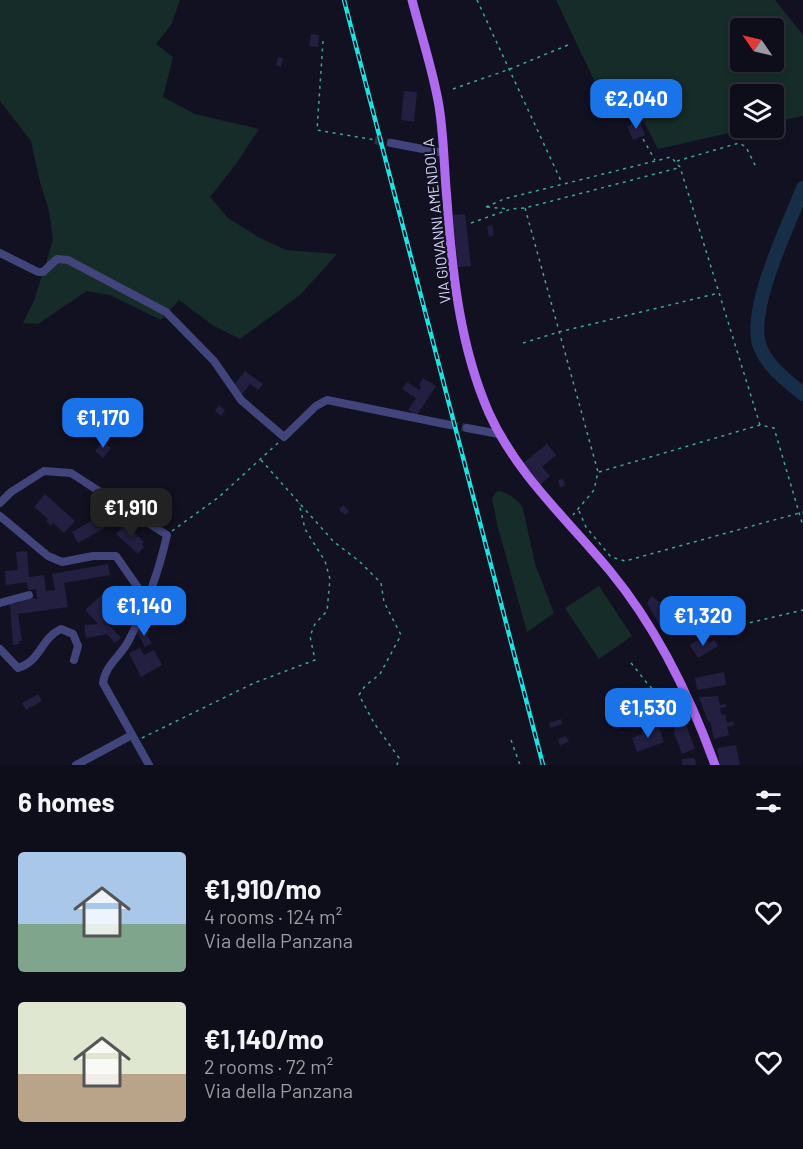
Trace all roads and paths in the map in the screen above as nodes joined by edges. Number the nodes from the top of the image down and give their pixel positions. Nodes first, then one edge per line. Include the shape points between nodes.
1 (412, 0) edge
2 (477, 0) edge
3 (323, 41) dead end
4 (568, 45) dead end
5 (510, 69) junction
6 (453, 88) dead end
7 (643, 139) dead end
8 (375, 140) tunnel mouth
9 (391, 143) tunnel mouth
10 (444, 153) junction
11 (656, 161) junction
12 (676, 161) junction
13 (680, 167) junction
14 (758, 170) dead end
15 (563, 184) junction
16 (525, 208) junction
17 (511, 209) junction
18 (471, 223) dead end
19 (0, 253) edge
20 (719, 293) junction
21 (559, 332) junction
22 (523, 343) dead end
23 (450, 425) tunnel mouth
24 (760, 425) junction
25 (467, 428) tunnel mouth
26 (499, 434) junction
27 (284, 437) junction
28 (261, 460) junction
29 (598, 472) junction
30 (298, 500) junction
31 (0, 503) edge
32 (579, 510) junction
33 (803, 512) edge
34 (799, 513) junction
35 (0, 516) edge
36 (566, 521) junction
37 (803, 526) edge
38 (167, 535) junction
39 (29, 595) dead end
40 (146, 599) junction
41 (0, 603) edge
42 (803, 610) edge
43 (728, 628) dead end
44 (0, 649) edge
45 (74, 660) dead end
46 (631, 663) dead end
47 (689, 700) junction
48 (134, 738) junction
49 (511, 740) dead end
50 (76, 765) edge
51 (149, 765) edge
52 (397, 765) edge
53 (520, 765) edge
54 (715, 765) edge

1 - 10 main road, VIA GIOVANNI AMENDOLA via 439,104
2 - 5 path
3 - 8 path via 317,130
4 - 5 path
5 - 6 path
5 - 15 path
7 - 11 path
9 - 10 street
10 - 26 main road, VIA GIOVANNI AMENDOLA via 456,291 479,388
11 - 12 path via 671,157
11 - 15 path
12 - 13 path
12 - 14 path via 739,143 746,147
13 - 16 path
13 - 20 path
15 - 17 path via 504,198 486,207
16 - 17 path
16 - 21 path
17 - 18 path
19 - 27 street via 41,273 63,258 166,312 214,361 241,400
20 - 21 path
20 - 24 path
21 - 22 path
21 - 29 path
23 - 27 street via 327,400
24 - 29 path
24 - 34 path via 774,429
25 - 26 street
26 - 36 main road, VIA GIOVANNI AMENDOLA via 525,474
27 - 28 path
28 - 30 path
28 - 38 path
29 - 32 path via 594,490
30 - 48 path via 305,529 325,561 330,579 327,611 310,636 315,660
30 - 52 path via 334,542 381,583 384,602 401,635 380,674 358,695 399,758
31 - 38 street via 44,471 71,472
32 - 34 path via 586,527 611,557 625,561
32 - 36 path
33 - 34 path
34 - 37 path
35 - 40 street via 48,556 62,562 116,556
36 - 47 main road, VIA GIOVANNI AMENDOLA via 630,597
38 - 40 street via 161,565
39 - 41 street
40 - 48 street via 129,642 105,672 103,683
42 - 43 path
44 - 45 street via 18,668 30,664 51,634 61,629 73,634 78,646
46 - 47 path via 662,698 672,703
47 - 54 main road, VIA GIOVANNI AMENDOLA
48 - 50 street
48 - 51 street
49 - 53 path

